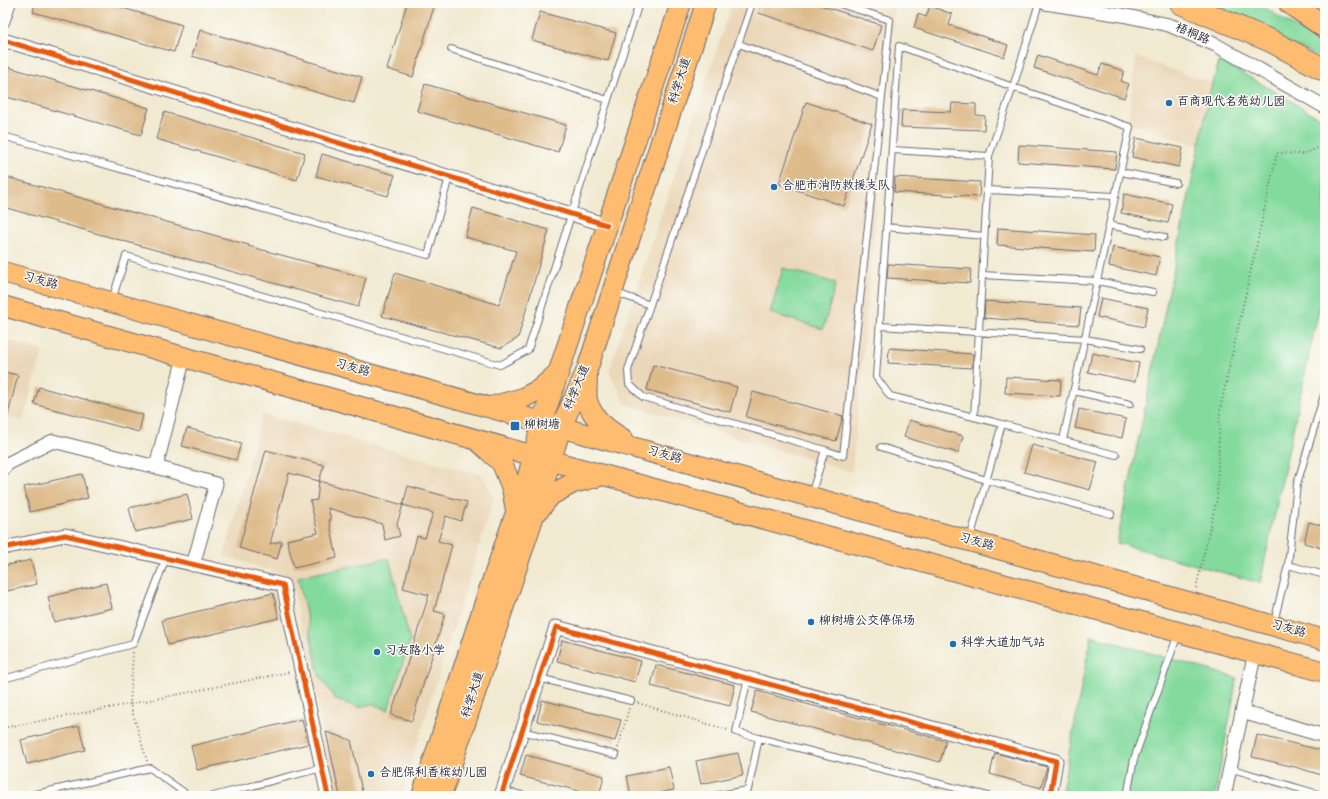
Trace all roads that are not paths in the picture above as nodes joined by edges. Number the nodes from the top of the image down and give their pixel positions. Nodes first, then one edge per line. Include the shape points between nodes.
1 (9, 3) edge
2 (639, 3) edge
3 (681, 3) edge
4 (706, 3) edge
5 (752, 3) edge
6 (837, 3) edge
7 (1039, 3) edge
8 (1045, 3) edge
9 (1181, 3) edge
10 (1290, 3) edge
11 (3, 21) edge
12 (1325, 28) edge
13 (3, 40) edge
14 (738, 44) junction
15 (451, 49) dead end
16 (1325, 70) edge
17 (1013, 87) junction
18 (882, 97) junction
19 (608, 100) junction
20 (1325, 107) edge
21 (3, 136) edge
22 (892, 150) junction
23 (989, 156) junction
24 (1121, 172) junction
25 (449, 177) junction
26 (1176, 183) dead end
27 (987, 190) junction
28 (1115, 196) junction
29 (571, 214) junction
30 (607, 225) junction
31 (1109, 225) junction
32 (886, 227) junction
33 (984, 236) junction
34 (1164, 238) dead end
35 (3, 272) edge
36 (982, 275) junction
37 (1097, 281) junction
38 (613, 291) junction
39 (1153, 292) dead end
40 (112, 302) junction
41 (650, 305) junction
42 (3, 306) edge
43 (880, 326) junction
44 (978, 333) junction
45 (1085, 339) junction
46 (1140, 349) dead end
47 (184, 357) junction
48 (587, 370) junction
49 (558, 373) junction
50 (1074, 391) junction
51 (1325, 392) edge
52 (1130, 404) dead end
53 (491, 408) junction
54 (974, 417) junction
55 (542, 422) junction
56 (1002, 424) junction
57 (561, 427) junction
58 (476, 440) junction
59 (1063, 440) junction
60 (881, 447) dead end
61 (642, 450) junction
62 (825, 450) junction
63 (1116, 455) dead end
64 (542, 458) junction
65 (156, 467) junction
66 (3, 469) edge
67 (604, 475) junction
68 (986, 480) junction
69 (810, 496) junction
70 (525, 513) junction
71 (1111, 514) dead end
72 (970, 541) junction
73 (3, 548) edge
74 (166, 558) junction
75 (193, 565) junction
76 (1288, 565) junction
77 (1325, 575) edge
78 (1273, 626) junction
79 (1178, 632) junction
80 (1325, 640) edge
81 (1255, 652) junction
82 (1325, 672) edge
83 (539, 678) junction
84 (748, 678) junction
85 (3, 679) edge
86 (632, 701) road end
87 (1242, 712) junction
88 (522, 731) junction
89 (1325, 736) edge
90 (759, 738) junction
91 (616, 755) road end
92 (322, 768) junction
93 (1229, 768) junction
94 (502, 793) edge
95 (27, 796) edge
96 (190, 796) edge
97 (213, 796) edge
98 (328, 796) edge
99 (422, 796) edge
100 (441, 796) edge
101 (527, 796) edge
102 (713, 796) edge
103 (988, 796) edge
104 (1050, 796) edge
105 (1127, 796) edge
106 (1224, 796) edge
107 (1325, 796) edge

1 - 11 street
2 - 19 lane
3 - 30 main road, 科学大道
4 - 38 main road, 科学大道
5 - 14 lane
6 - 18 lane via 890,20
7 - 17 lane
8 - 20 street, 梧桐路 via 1169,25 1216,45
9 - 16 highway via 1271,41
10 - 12 highway
13 - 25 street
14 - 18 lane
14 - 41 lane
15 - 19 lane
17 - 22 lane via 898,46
17 - 23 lane
17 - 24 lane via 1130,127
18 - 62 lane via 844,456
19 - 29 lane
21 - 25 lane via 428,255
22 - 23 lane
22 - 32 lane
23 - 27 lane
24 - 26 lane
24 - 28 lane
25 - 29 street
27 - 28 lane
27 - 33 lane
28 - 31 lane
29 - 30 street
29 - 40 lane via 528,350 500,365 126,256
30 - 49 main road, 科学大道
31 - 34 lane
31 - 37 lane
32 - 33 lane
32 - 43 lane
33 - 36 lane
35 - 40 main road, 习友路
36 - 37 lane
36 - 44 lane
37 - 39 lane
37 - 45 lane
38 - 41 lane
38 - 48 main road, 科学大道
40 - 53 main road, 习友路
41 - 62 lane via 628,370 629,384 643,397
42 - 47 main road
43 - 44 lane
43 - 54 lane via 876,377 890,396
44 - 45 lane
44 - 54 lane
45 - 46 lane
45 - 50 lane
47 - 58 main road
47 - 65 street
48 - 57 main road, 科学大道
48 - 61 main road via 587,399 590,410 605,428
49 - 53 main road via 540,389 523,398
49 - 55 main road, 科学大道
50 - 52 lane
50 - 59 lane
51 - 76 lane via 1298,484
53 - 55 main road, 习友路
54 - 56 lane
55 - 57 main road, 习友路
55 - 64 main road, 科学大道
56 - 59 lane
56 - 68 lane
57 - 61 main road, 习友路
57 - 64 main road, 科学大道
58 - 64 main road
58 - 70 main road via 502,462
59 - 63 lane
60 - 68 lane
61 - 69 main road, 习友路
62 - 69 lane
64 - 67 main road
64 - 70 main road, 科学大道 via 526,484
65 - 66 street via 54,441 7,464
65 - 75 street via 216,484
67 - 70 main road via 573,483
67 - 79 main road
68 - 71 lane
68 - 72 lane
69 - 72 main road, 习友路
70 - 99 main road, 科学大道 via 487,596
70 - 100 main road, 科学大道
72 - 78 main road, 习友路
73 - 74 street via 65,535
74 - 75 street
74 - 85 lane via 133,644
75 - 92 street via 283,585
76 - 77 lane
76 - 78 lane
78 - 80 main road, 习友路
79 - 81 main road
79 - 105 lane via 1134,759
81 - 82 main road
81 - 87 street
83 - 84 street via 556,626
83 - 86 lane
83 - 88 street
84 - 90 lane via 736,732
84 - 104 street via 1056,761
87 - 89 street
87 - 93 street
88 - 91 lane
88 - 94 street
90 - 102 lane via 748,790
90 - 103 lane
92 - 97 lane
92 - 98 street
93 - 106 street
93 - 107 lane
94 - 101 lane
95 - 96 lane via 150,768

